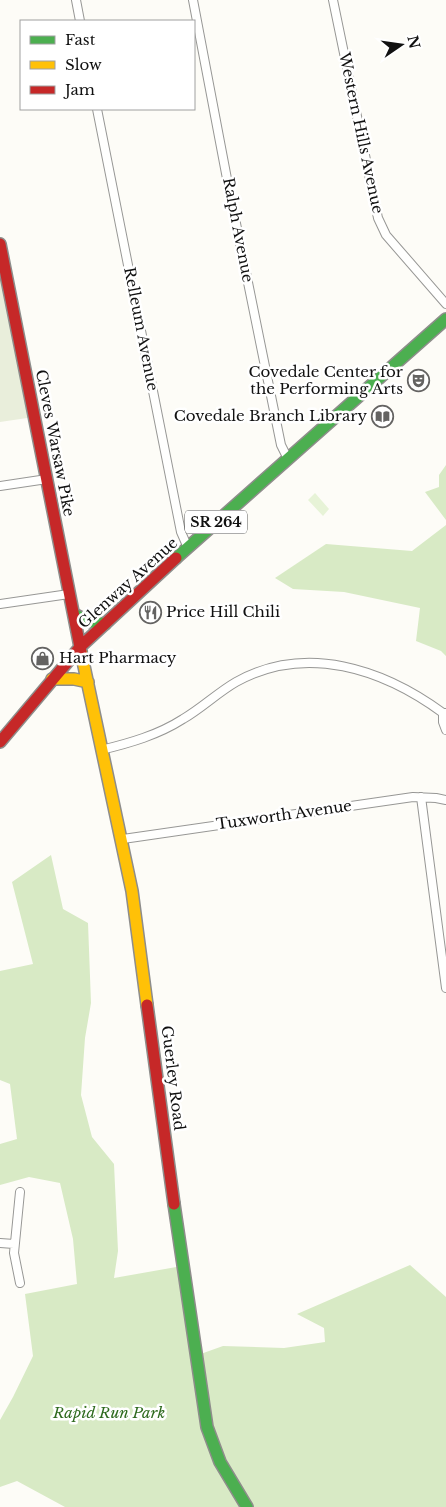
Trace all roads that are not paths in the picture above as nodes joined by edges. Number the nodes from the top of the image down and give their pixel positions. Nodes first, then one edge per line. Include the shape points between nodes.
1 (76, 0) edge
2 (193, 0) edge
3 (334, 0) edge
4 (80, 20) edge
5 (97, 110) edge
6 (0, 244) edge
7 (446, 304) edge
8 (445, 321) edge
9 (288, 459) junction
10 (47, 479) junction
11 (0, 486) edge
12 (188, 548) junction
13 (69, 594) junction
14 (0, 604) edge
15 (74, 614) junction
16 (104, 624) junction
17 (81, 646) junction
18 (52, 680) junction
19 (88, 682) junction
20 (444, 713) edge
21 (446, 730) edge
22 (0, 742) edge
23 (101, 750) junction
24 (421, 797) junction
25 (446, 800) edge
26 (123, 839) junction
27 (446, 988) edge
28 (20, 1192) dead end
29 (0, 1243) edge
30 (14, 1244) junction
31 (20, 1283) dead end
32 (247, 1507) edge

1 - 4 street
2 - 9 street, Ralph Avenue via 281,445
3 - 7 street, Western Hills Avenue via 381,227
5 - 12 street, Relleum Avenue via 181,532
6 - 10 street, Cleves Warsaw Pike
8 - 9 street, Glenway Avenue / SR 264
9 - 12 street, Glenway Avenue / SR 264
10 - 11 street
10 - 13 street, Cleves Warsaw Pike
12 - 16 street, Glenway Avenue / SR 264
13 - 14 street
13 - 15 street, Cleves Warsaw Pike
15 - 16 street via 87,621
15 - 17 street, Cleves Warsaw Pike
16 - 17 street, Glenway Avenue / SR 264
17 - 18 street, Glenway Avenue / SR 264
17 - 19 street, Guerley Road
18 - 19 street
18 - 22 street, Glenway Avenue / SR 264
19 - 23 street, Guerley Road
20 - 21 street via 442,722
20 - 23 street via 413,693 372,674 327,664 298,663 252,674 163,730
23 - 26 street, Guerley Road
24 - 25 street, Tuxworth Avenue
24 - 26 street, Tuxworth Avenue
24 - 27 street
26 - 32 street, Guerley Road via 204,1413 219,1463
28 - 30 street
29 - 30 street
30 - 31 street

